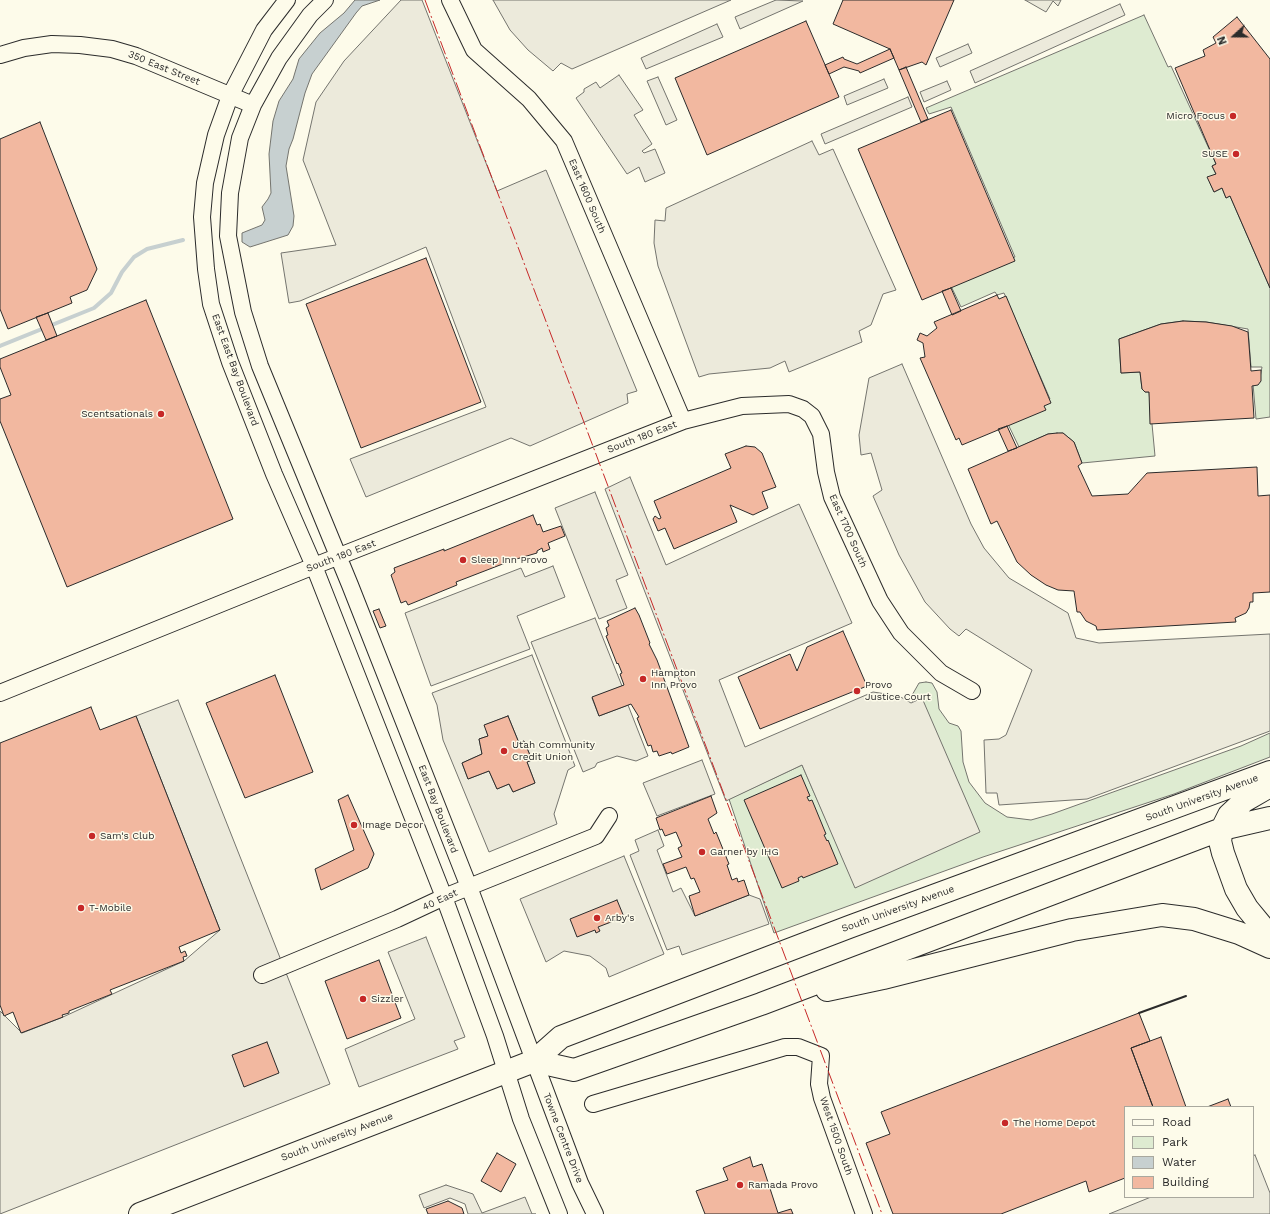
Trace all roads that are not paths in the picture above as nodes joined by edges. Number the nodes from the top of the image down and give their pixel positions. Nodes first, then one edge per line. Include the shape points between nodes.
1 (287, 0) edge
2 (325, 0) edge
3 (450, 0) edge
4 (0, 55) edge
5 (230, 96) junction
6 (253, 105) junction
7 (683, 421) junction
8 (338, 557) junction
9 (314, 566) junction
10 (972, 690) dead end
11 (0, 693) edge
12 (1270, 772) edge
13 (1270, 786) edge
14 (609, 816) dead end
15 (1270, 818) edge
16 (1222, 829) junction
17 (469, 887) junction
18 (444, 897) junction
19 (1270, 936) edge
20 (1270, 947) edge
21 (262, 975) dead end
22 (761, 1004) junction
23 (534, 1062) junction
24 (507, 1071) junction
25 (593, 1104) dead end
26 (140, 1214) edge
27 (559, 1214) edge
28 (595, 1214) edge
29 (864, 1214) edge

1 - 5 street via 264,30
2 - 6 street via 310,15 280,58
3 - 7 street, East 1600 South via 474,50 530,99 564,141
4 - 5 street, 350 East Street via 52,44 112,49 136,56
5 - 6 street, 350 East Street
5 - 9 street, East East Bay Boulevard via 216,136 205,183 202,216 211,304 230,362 268,459
6 - 8 street via 240,138 230,193 228,236 243,312 260,366
7 - 8 street, South 180 East
7 - 10 street, East 1700 South via 742,406 761,404 789,404 803,409 812,416 821,434 832,497 880,601 901,633 941,673
8 - 9 street, South 180 East
8 - 17 street, East Bay Boulevard
9 - 11 street, South 180 East
9 - 18 street
12 - 23 highway, South University Avenue via 849,927 561,1037
13 - 16 highway via 1244,801 1229,814
14 - 17 street, 40 East via 596,836
15 - 16 highway, South University Avenue
16 - 19 highway via 1220,841 1236,889 1247,908
16 - 22 highway, South University Avenue
17 - 18 street, 40 East
17 - 23 street, East Bay Boulevard
18 - 21 street, 40 East
18 - 24 street
20 - 22 highway via 1238,933 1194,919 1162,915 1072,930 883,978
22 - 23 highway, South University Avenue via 574,1070
23 - 24 highway, South University Avenue
23 - 28 street, Towne Centre Drive via 580,1183
24 - 26 highway, South University Avenue
24 - 27 street via 521,1119
25 - 29 street, West 1500 South via 784,1047 798,1047 821,1056 819,1084 822,1098

